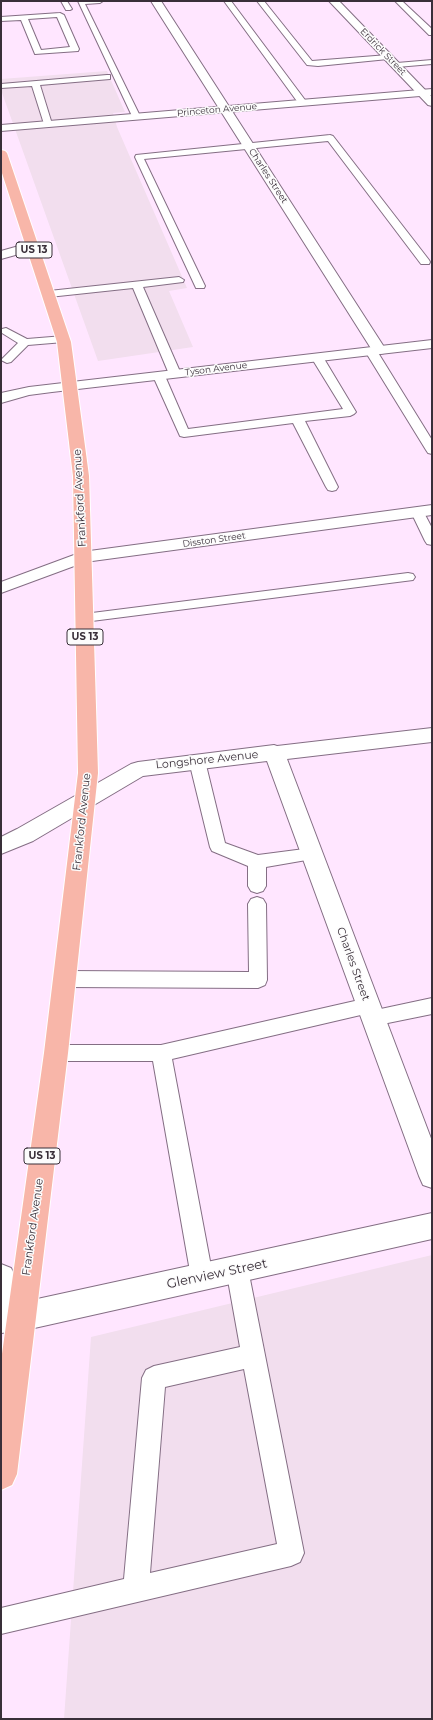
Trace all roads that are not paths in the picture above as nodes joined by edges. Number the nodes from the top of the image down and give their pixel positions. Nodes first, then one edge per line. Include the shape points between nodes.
1 (64, 1) edge
2 (100, 1) edge
3 (156, 1) edge
4 (227, 1) edge
5 (260, 1) edge
6 (334, 1) edge
7 (398, 1) edge
8 (68, 9) dead end
9 (24, 18) junction
10 (1, 19) edge
11 (432, 33) edge
12 (393, 61) junction
13 (432, 62) edge
14 (311, 70) dead end
15 (107, 77) dead end
16 (35, 84) junction
17 (1, 86) edge
18 (427, 92) edge
19 (302, 102) junction
20 (432, 103) edge
21 (225, 109) junction
22 (136, 116) junction
23 (48, 124) junction
24 (1, 128) edge
25 (249, 146) junction
26 (1, 153) edge
27 (33, 246) junction
28 (1, 255) edge
29 (425, 262) dead end
30 (179, 280) dead end
31 (137, 285) junction
32 (200, 286) dead end
33 (49, 294) junction
34 (6, 335) dead end
35 (64, 339) junction
36 (25, 342) junction
37 (432, 344) edge
38 (375, 351) junction
39 (7, 357) dead end
40 (317, 358) junction
41 (175, 374) junction
42 (159, 376) junction
43 (70, 386) junction
44 (1, 398) edge
45 (297, 418) junction
46 (432, 426) edge
47 (418, 428) junction
48 (432, 450) edge
49 (332, 487) dead end
50 (424, 511) edge
51 (432, 540) edge
52 (82, 557) junction
53 (408, 577) dead end
54 (1, 588) edge
55 (84, 618) junction
56 (432, 735) edge
57 (274, 752) junction
58 (197, 761) junction
59 (86, 798) junction
60 (1, 846) edge
61 (312, 854) junction
62 (257, 862) junction
63 (64, 979) junction
64 (432, 1006) edge
65 (371, 1012) junction
66 (56, 1053) junction
67 (161, 1053) junction
68 (432, 1176) edge
69 (432, 1226) edge
70 (237, 1269) junction
71 (202, 1277) junction
72 (1, 1278) edge
73 (11, 1318) edge
74 (254, 1355) junction
75 (1, 1474) edge
76 (136, 1590) junction
77 (1, 1621) edge

1 - 8 lane
2 - 22 lane via 81,2
3 - 21 street, Charles Street
4 - 19 lane
5 - 12 lane via 310,63
6 - 12 street, Erdrick Street
7 - 11 lane
9 - 9 lane via 60,15 75,49 38,52
9 - 10 lane
12 - 13 lane
12 - 14 lane
12 - 18 street, Erdrick Street
15 - 16 lane
16 - 17 lane
16 - 23 lane
18 - 19 street, Princeton Avenue
18 - 20 street, Erdrick Street
19 - 21 street, Princeton Avenue
21 - 22 street, Princeton Avenue
21 - 25 street, Charles Street
22 - 23 street, Princeton Avenue
23 - 24 street, Princeton Avenue
25 - 29 lane via 330,138
25 - 32 lane via 138,157
25 - 38 street, Charles Street
26 - 27 main road, Frankford Avenue / US 13
27 - 28 street
27 - 33 main road, Frankford Avenue / US 13
30 - 31 lane
31 - 33 lane
31 - 41 lane
33 - 35 main road, Frankford Avenue / US 13
34 - 36 lane
35 - 36 lane
35 - 43 main road, Frankford Avenue / US 13
36 - 39 lane
37 - 38 street, Tyson Avenue
38 - 40 street, Tyson Avenue
38 - 47 lane
40 - 41 street, Tyson Avenue
40 - 45 lane via 350,412
41 - 42 street, Tyson Avenue
42 - 43 street, Tyson Avenue
42 - 45 lane via 184,433
43 - 44 street, Tyson Avenue via 28,391
43 - 52 main road, Frankford Avenue / US 13 via 81,476
45 - 49 lane
46 - 47 lane
47 - 48 lane
50 - 51 lane
50 - 52 street, Disston Street
52 - 54 street, Disston Street
52 - 55 main road, Frankford Avenue / US 13
53 - 55 lane
55 - 59 main road, Frankford Avenue / US 13 via 88,773
56 - 57 street, Longshore Avenue
57 - 58 street, Longshore Avenue
57 - 61 street, Charles Street
58 - 59 street, Longshore Avenue via 138,769
58 - 62 lane via 218,847
59 - 60 street, Longshore Avenue via 25,835
59 - 63 main road, Frankford Avenue / US 13
61 - 62 lane
61 - 65 street, Charles Street
62 - 63 lane via 258,980
63 - 66 main road, Frankford Avenue / US 13
64 - 65 lane
65 - 67 lane
65 - 68 street, Charles Street
66 - 67 lane
66 - 73 main road, Frankford Avenue / US 13
67 - 71 lane
69 - 70 street, Glenview Street
70 - 71 street, Glenview Street
70 - 74 lane
71 - 73 street, Glenview Street
72 - 73 street
73 - 75 main road, Frankford Avenue / US 13
74 - 76 lane via 154,1378
74 - 76 lane via 291,1553
76 - 77 lane

